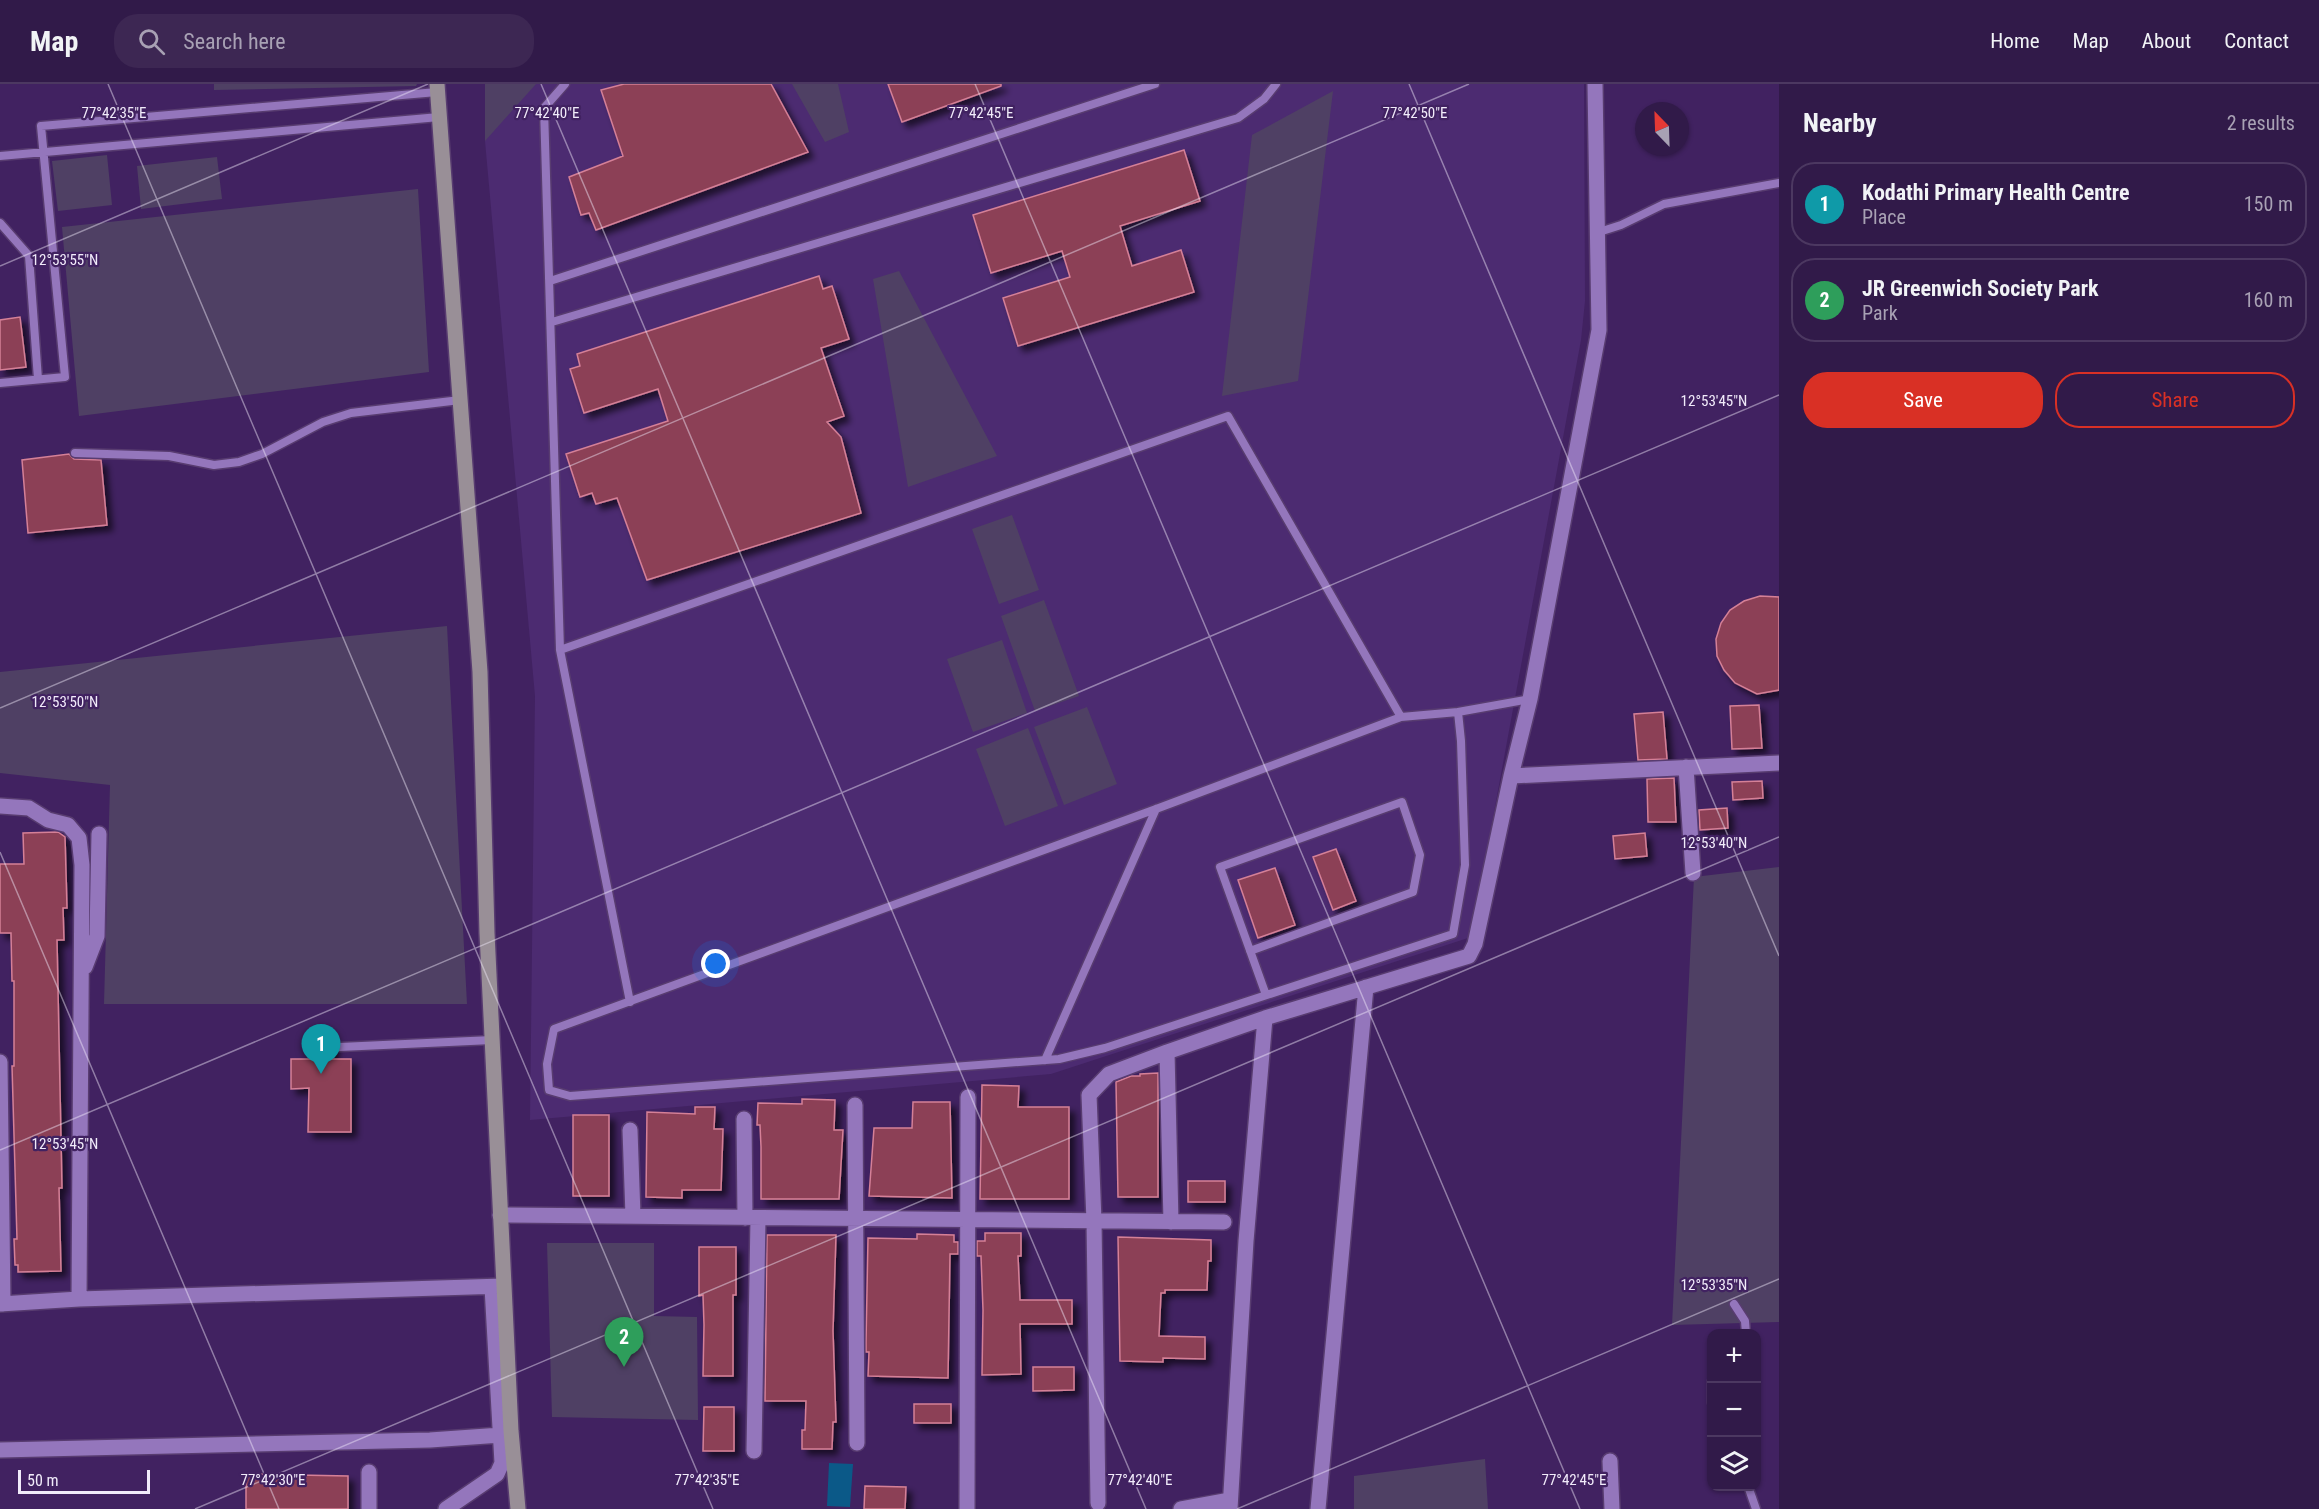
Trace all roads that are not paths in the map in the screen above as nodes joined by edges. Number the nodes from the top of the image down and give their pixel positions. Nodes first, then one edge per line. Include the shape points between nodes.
1 (565, 84) edge
2 (1155, 84) edge
3 (1276, 84) edge
4 (1595, 84) edge
5 (437, 88) edge
6 (439, 117) junction
7 (44, 152) junction
8 (0, 156) edge
9 (1779, 183) edge
10 (0, 223) edge
11 (1596, 233) junction
12 (550, 281) junction
13 (552, 322) junction
14 (38, 379) junction
15 (0, 382) edge
16 (460, 400) junction
17 (75, 453) dead end
18 (560, 650) junction
19 (1530, 699) junction
20 (1458, 712) junction
21 (1401, 717) junction
22 (1779, 763) edge
23 (1686, 767) junction
24 (1511, 776) junction
25 (0, 806) edge
26 (1156, 809) junction
27 (99, 834) dead end
28 (1693, 873) dead end
29 (1250, 951) junction
30 (81, 975) junction
31 (1366, 987) junction
32 (1266, 995) junction
33 (630, 1002) junction
34 (1265, 1018) junction
35 (492, 1040) junction
36 (340, 1047) dead end
37 (1167, 1052) junction
38 (1045, 1060) junction
39 (0, 1062) edge
40 (968, 1097) dead end
41 (855, 1105) dead end
42 (744, 1119) dead end
43 (630, 1130) dead end
44 (0, 1142) edge
45 (500, 1215) junction
46 (633, 1216) junction
47 (751, 1218) junction
48 (856, 1219) junction
49 (968, 1220) junction
50 (1094, 1221) junction
51 (1171, 1222) junction
52 (1224, 1222) dead end
53 (498, 1287) junction
54 (79, 1299) junction
55 (2, 1304) edge
56 (1734, 1304) dead end
57 (1745, 1329) edge
58 (501, 1435) junction
59 (857, 1443) dead end
60 (0, 1450) edge
61 (754, 1451) dead end
62 (1610, 1461) dead end
63 (369, 1472) dead end
64 (1750, 1491) edge
65 (1098, 1503) dead end
66 (1230, 1505) edge
67 (369, 1509) edge
68 (446, 1509) edge
69 (518, 1509) edge
70 (967, 1509) edge
71 (1181, 1509) edge
72 (1318, 1509) edge
73 (1612, 1509) edge
74 (1756, 1509) edge

1 - 12 lane via 544,108
2 - 12 lane
3 - 13 lane via 1264,99 1238,118
4 - 11 street
5 - 6 street
5 - 7 lane via 41,126
6 - 7 lane
6 - 16 street
7 - 8 lane
7 - 14 lane via 65,377
9 - 11 lane via 1664,204
10 - 14 lane via 29,256
11 - 19 street via 1599,330
12 - 13 lane
13 - 18 lane
14 - 15 lane
16 - 17 lane via 351,413 239,462 214,465 169,456
16 - 35 street via 480,672
18 - 21 lane via 1228,416
18 - 33 lane
19 - 20 lane
19 - 24 street
20 - 21 lane
20 - 32 lane via 1464,865 1453,934
21 - 26 lane
22 - 23 street
23 - 24 street
23 - 28 street
24 - 31 street via 1475,944 1469,956
25 - 30 street via 28,808 48,820 68,825 79,838
26 - 33 lane
26 - 38 lane
27 - 30 street via 97,936
29 - 29 lane via 1220,867 1402,802 1420,855 1413,892
29 - 32 lane
30 - 54 street
31 - 34 street
31 - 72 street
32 - 38 lane via 1105,1048
33 - 38 lane via 554,1029 547,1064 549,1090 570,1096
34 - 37 street
34 - 66 street
35 - 36 lane
35 - 45 street
37 - 50 street via 1109,1074 1089,1095
37 - 51 street
39 - 44 street
40 - 49 street
41 - 48 street
42 - 47 street
43 - 46 street
44 - 55 street
45 - 46 street
45 - 53 street
46 - 47 street
47 - 48 street
47 - 61 street
48 - 49 street
48 - 59 street
49 - 50 street
49 - 70 street
50 - 51 street
50 - 65 street
51 - 52 street
53 - 54 street
53 - 58 street
53 - 69 street
54 - 55 street
56 - 57 lane
58 - 60 street
58 - 68 street via 502,1463 497,1474
62 - 73 street
63 - 67 street
64 - 74 lane
66 - 71 street

